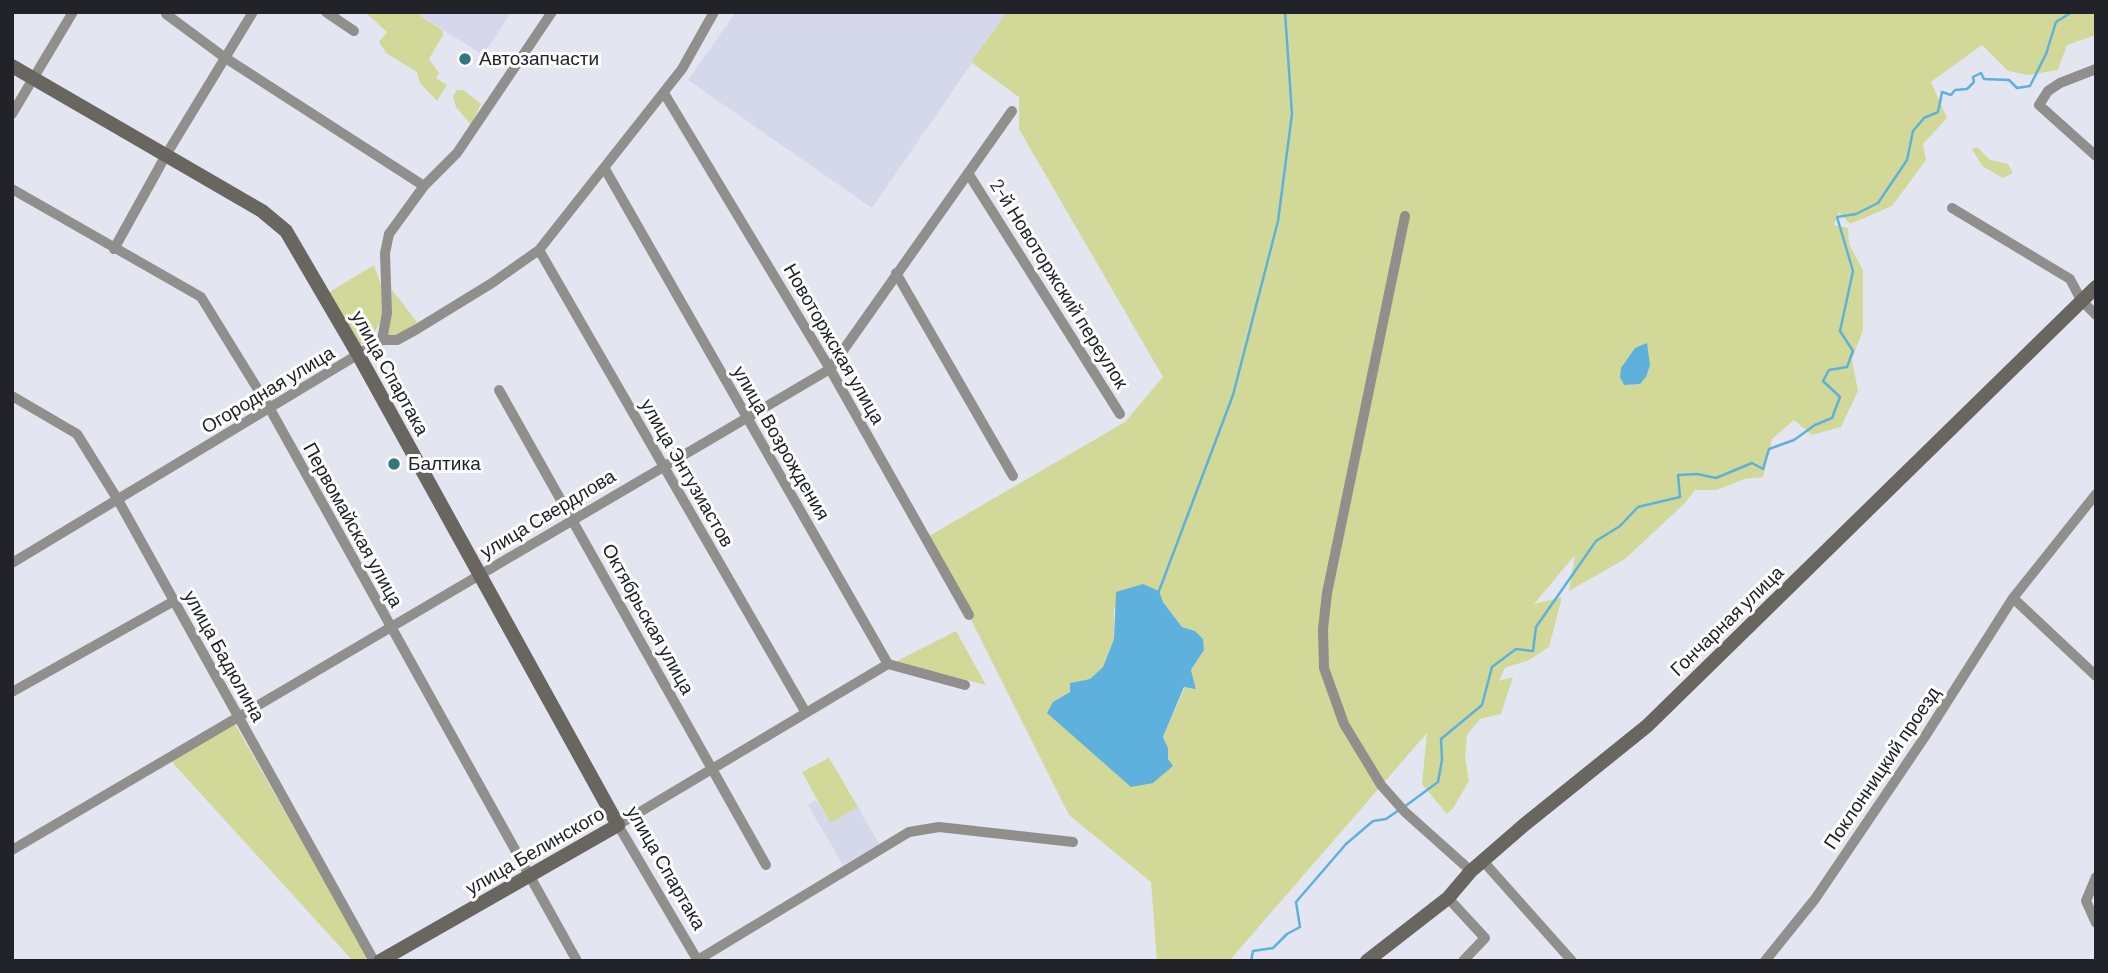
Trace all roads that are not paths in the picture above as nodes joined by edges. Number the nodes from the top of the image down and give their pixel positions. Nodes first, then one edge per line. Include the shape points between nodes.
1 (73, 12) edge
2 (253, 12) edge
3 (326, 12) edge
4 (552, 12) edge
5 (714, 12) edge
6 (166, 15) dead end
7 (354, 31) dead end
8 (224, 57) junction
9 (12, 66) edge
10 (2096, 69) edge
11 (34, 79) junction
12 (664, 93) junction
13 (1012, 111) dead end
14 (12, 114) edge
15 (166, 155) junction
16 (2096, 156) edge
17 (605, 169) junction
18 (968, 173) junction
19 (424, 186) junction
20 (12, 188) edge
21 (1952, 208) dead end
22 (1405, 216) dead end
23 (114, 249) junction
24 (539, 250) junction
25 (895, 273) junction
26 (2096, 287) edge
27 (2081, 300) junction
28 (2096, 315) edge
29 (382, 340) junction
30 (359, 356) junction
31 (830, 369) junction
32 (499, 390) dead end
33 (12, 397) edge
34 (270, 409) junction
35 (1120, 414) dead end
36 (746, 418) junction
37 (663, 467) junction
38 (1013, 476) dead end
39 (2096, 494) edge
40 (118, 500) junction
41 (573, 520) junction
42 (12, 564) edge
43 (480, 575) junction
44 (2017, 594) junction
45 (174, 601) junction
46 (969, 615) dead end
47 (390, 628) junction
48 (888, 664) junction
49 (2094, 671) edge
50 (965, 685) dead end
51 (12, 692) edge
52 (806, 713) junction
53 (237, 718) junction
54 (713, 770) junction
55 (618, 825) junction
56 (1073, 842) dead end
57 (12, 850) edge
58 (1483, 861) junction
59 (766, 865) dead end
60 (1471, 871) junction
61 (2096, 877) edge
62 (529, 878) junction
63 (1448, 898) junction
64 (2096, 923) edge
65 (374, 961) edge
66 (380, 961) edge
67 (577, 961) edge
68 (697, 961) edge
69 (1367, 961) edge
70 (1463, 961) edge
71 (1573, 961) edge
72 (1765, 961) edge

1 - 11 street
2 - 8 street
3 - 7 street
4 - 19 street via 457,153
5 - 12 street, Огородная улица
6 - 8 street
8 - 15 street
8 - 19 street
9 - 11 street, улица Спартака
10 - 16 street via 2060,83 2039,105
11 - 14 street
11 - 15 street, улица Спартака
12 - 17 street, Огородная улица
12 - 31 street, Новоторжская улица
13 - 18 street, улица Свердлова
15 - 23 street
15 - 30 street, улица Спартака via 283,227
17 - 24 street, Огородная улица
17 - 36 street, улица Возрождения
18 - 25 street, улица Свердлова
18 - 35 street, 2-й Новоторжский переулок
19 - 29 street via 389,234
20 - 23 street, Первомайская улица
21 - 27 street via 2070,279
22 - 60 street via 1327,593 1324,668 1344,724 1381,785
23 - 34 street, Первомайская улица via 201,297
24 - 29 street, Огородная улица via 417,329 397,340
24 - 37 street, улица Энтузиастов
25 - 31 street, улица Свердлова
25 - 38 street
26 - 27 street, Гончарная улица
27 - 28 street
27 - 58 street, Гончарная улица via 1647,726
29 - 30 street, Огородная улица
30 - 34 street, Огородная улица
30 - 43 street, улица Спартака
31 - 36 street, улица Свердлова
31 - 46 street, Новоторжская улица
32 - 41 street, Октябрьская улица
33 - 40 street, улица Бадюлина via 78,434
34 - 40 street, Огородная улица
34 - 47 street, Первомайская улица
36 - 37 street, улица Свердлова
36 - 48 street, улица Возрождения
37 - 41 street, улица Свердлова
37 - 52 street, улица Энтузиастов
39 - 44 street, Поклонницкий проезд
40 - 42 street, Огородная улица
40 - 45 street, улица Бадюлина
41 - 43 street, улица Свердлова
41 - 54 street, Октябрьская улица
43 - 47 street, улица Свердлова
43 - 55 street, улица Спартака
44 - 49 street
44 - 72 street, Поклонницкий проезд via 1815,899
45 - 51 street
45 - 53 street, улица Бадюлина
47 - 53 street, улица Свердлова
47 - 62 street, Первомайская улица
48 - 50 street
48 - 52 street, улица Белинского
52 - 54 street, улица Белинского
53 - 57 street, улица Свердлова
53 - 65 street, улица Бадюлина
54 - 55 street, улица Белинского
54 - 59 street, Октябрьская улица
55 - 62 street, улица Белинского
55 - 68 street, улица Спартака
56 - 68 street via 931,827 909,832
58 - 60 street, Гончарная улица
58 - 71 street
60 - 63 street, Гончарная улица
61 - 64 street via 2086,901
62 - 66 street, улица Белинского
62 - 67 street, Первомайская улица
63 - 69 street, Гончарная улица
63 - 70 street via 1485,938

